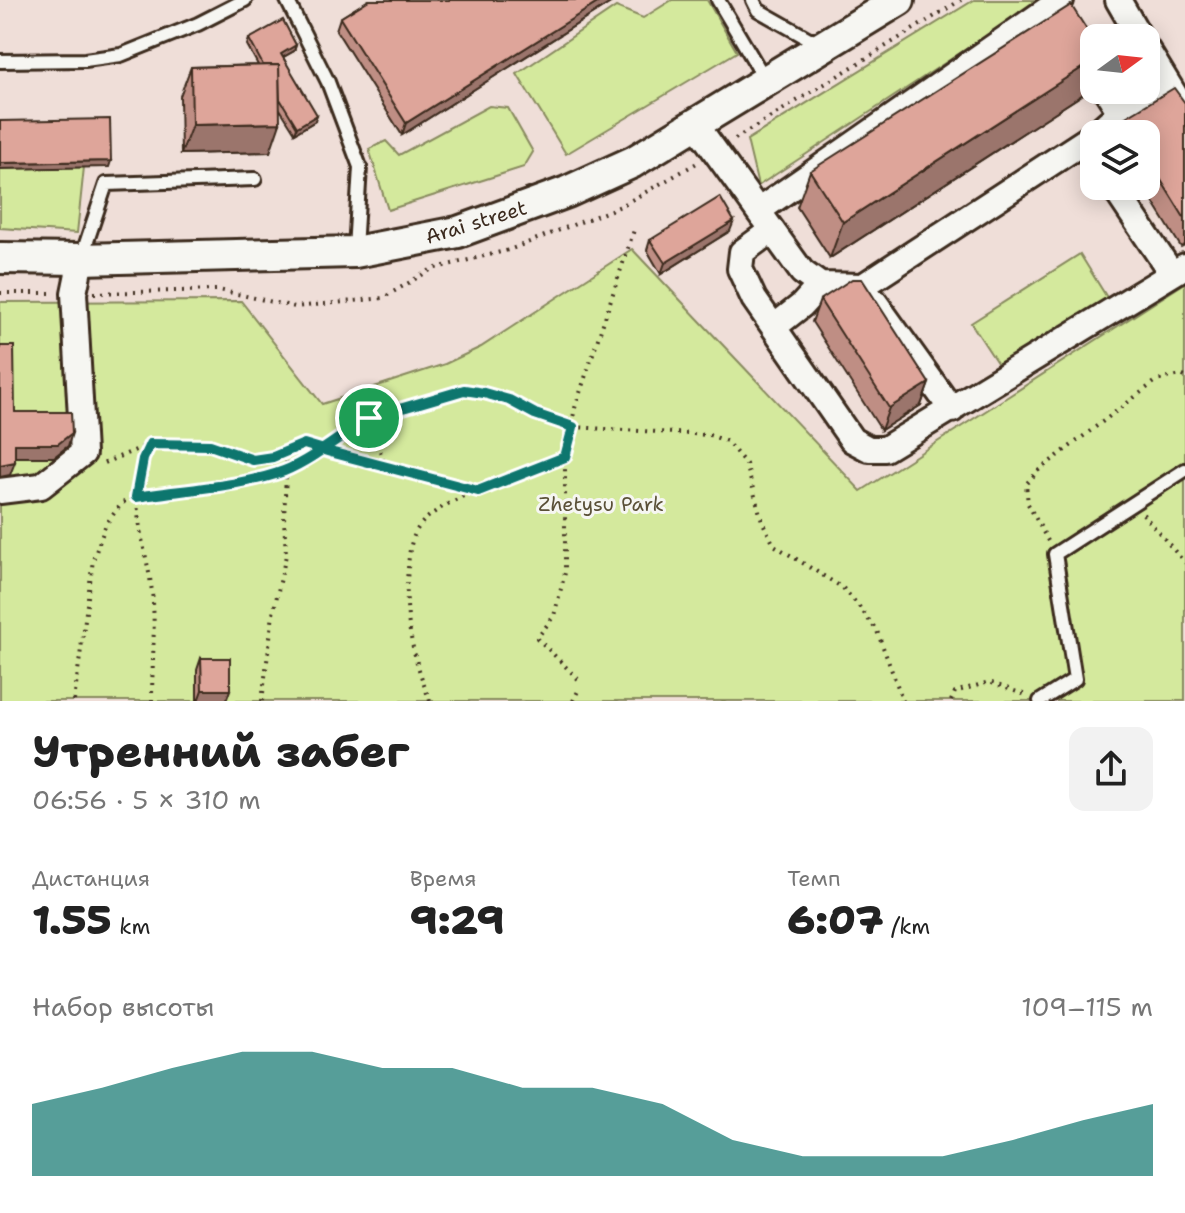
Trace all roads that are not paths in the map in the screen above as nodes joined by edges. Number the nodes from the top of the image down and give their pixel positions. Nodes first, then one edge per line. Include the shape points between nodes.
1 (245, 0) edge
2 (287, 0) edge
3 (718, 0) edge
4 (753, 0) edge
5 (899, 0) edge
6 (1118, 0) edge
7 (1055, 2) edge
8 (1132, 24) edge
9 (1069, 31) edge
10 (823, 47) junction
11 (0, 61) edge
12 (1160, 72) edge
13 (1163, 77) junction
14 (766, 81) junction
15 (1115, 104) edge
16 (1120, 112) junction
17 (1185, 112) edge
18 (1113, 120) edge
19 (697, 126) junction
20 (1080, 150) edge
21 (255, 179) dead end
22 (1124, 200) edge
23 (765, 221) junction
24 (355, 252) junction
25 (0, 258) edge
26 (81, 259) junction
27 (1178, 270) edge
28 (820, 285) junction
29 (863, 286) junction
30 (774, 327) junction
31 (952, 410) junction
32 (1185, 470) edge
33 (0, 491) edge
34 (1040, 701) edge

1 - 11 lane via 121,55
2 - 24 lane via 328,82 360,167
3 - 14 lane
4 - 10 lane via 758,10
5 - 10 street, Arai street
6 - 8 street
7 - 9 street
7 - 23 street
10 - 14 street, Arai street
12 - 13 street
13 - 16 street
13 - 17 street
14 - 19 street, Arai street
15 - 16 street
16 - 18 street
19 - 23 street
19 - 24 street, Arai street via 567,192 458,232
20 - 29 street
21 - 26 lane via 106,184
22 - 27 street
23 - 28 street via 802,272
23 - 30 street via 742,252 740,269
24 - 26 street, Arai street
25 - 26 street, Arai street
26 - 33 street via 74,293 83,453 41,486
27 - 31 street
28 - 29 street
28 - 30 street
29 - 31 street
30 - 31 street via 852,440 869,449 885,449
32 - 34 lane via 1055,554 1075,679

